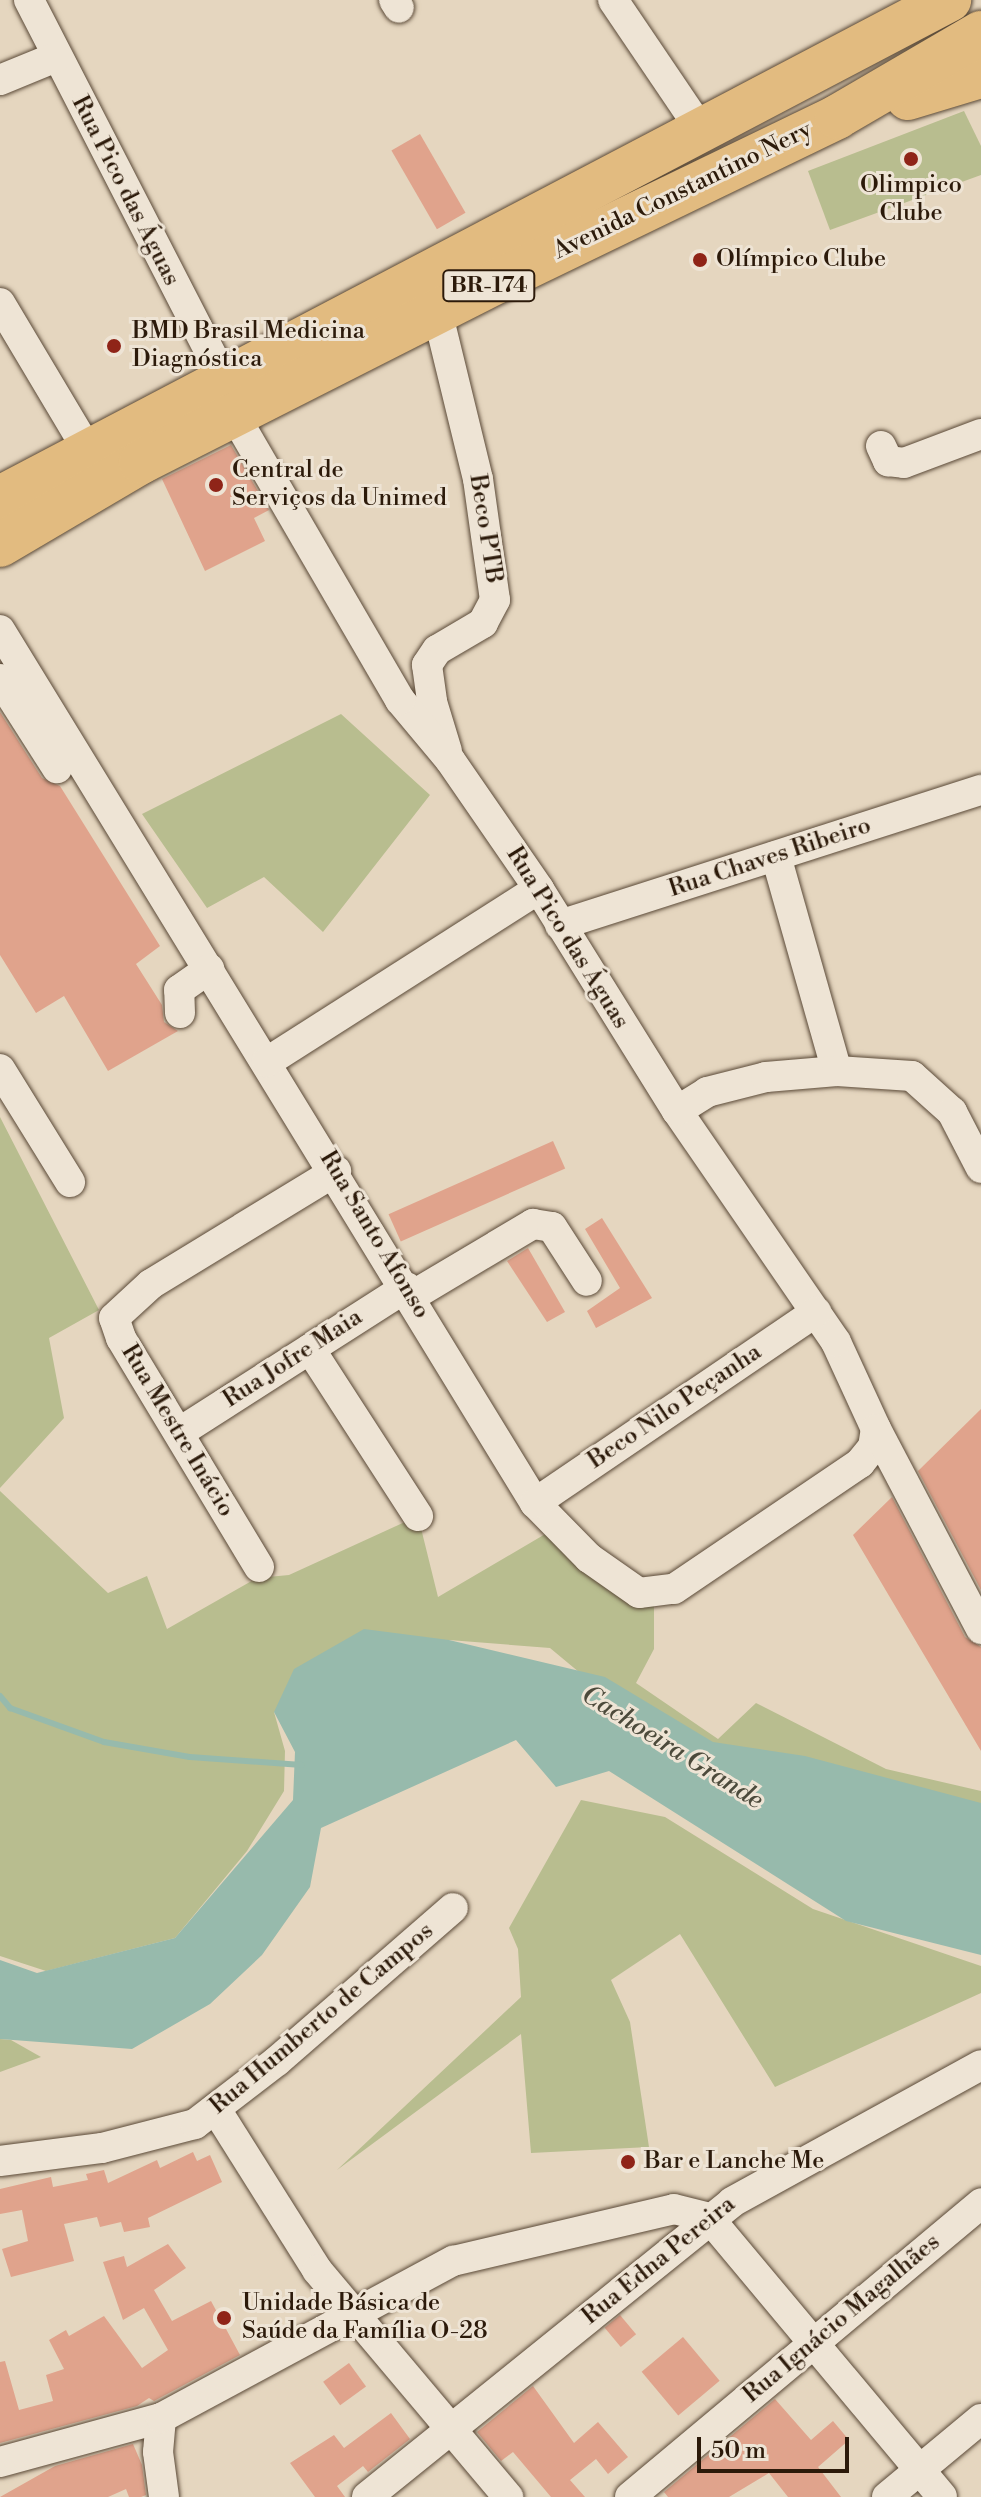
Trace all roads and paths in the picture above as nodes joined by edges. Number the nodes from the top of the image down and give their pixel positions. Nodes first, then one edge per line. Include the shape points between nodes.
1 (613, 0) edge
2 (34, 2) edge
3 (933, 6) edge
4 (981, 33) edge
5 (56, 57) junction
6 (981, 76) edge
7 (0, 80) edge
8 (837, 117) junction
9 (699, 127) junction
10 (0, 303) edge
11 (438, 315) junction
12 (230, 398) junction
13 (981, 434) edge
14 (881, 446) dead end
15 (87, 449) junction
16 (2, 491) edge
17 (0, 545) edge
18 (0, 630) edge
19 (0, 679) edge
20 (450, 760) junction
21 (57, 768) dead end
22 (981, 790) edge
23 (776, 856) junction
24 (539, 889) junction
25 (560, 925) junction
26 (209, 969) junction
27 (180, 1013) dead end
28 (267, 1062) junction
29 (0, 1069) edge
30 (837, 1071) junction
31 (677, 1111) junction
32 (981, 1168) edge
33 (336, 1171) junction
34 (70, 1182) dead end
35 (587, 1281) dead end
36 (409, 1291) junction
37 (816, 1312) junction
38 (310, 1349) junction
39 (876, 1429) junction
40 (180, 1432) junction
41 (535, 1503) junction
42 (418, 1516) dead end
43 (259, 1567) dead end
44 (981, 1629) edge
45 (453, 1908) dead end
46 (979, 2065) edge
47 (217, 2111) junction
48 (0, 2161) edge
49 (981, 2203) edge
50 (709, 2218) junction
51 (354, 2310) junction
52 (811, 2344) junction
53 (161, 2418) junction
54 (981, 2419) edge
55 (453, 2429) junction
56 (0, 2462) edge
57 (919, 2469) junction
58 (164, 2497) edge
59 (367, 2497) edge
60 (508, 2497) edge
61 (630, 2497) edge
62 (887, 2497) edge
63 (942, 2497) edge

1 - 9 street
2 - 5 street, Rua Pico das Águas
3 - 9 highway, Avenida Constantino Nery / BR-174
4 - 8 highway, Avenida Constantino Nery / BR-174
5 - 7 street
5 - 12 street, Rua Pico das Águas
6 - 8 highway
8 - 11 highway, Avenida Constantino Nery / BR-174
9 - 12 highway, Avenida Constantino Nery / BR-174
10 - 15 street
11 - 12 highway, Avenida Constantino Nery / BR-174
11 - 20 street, Beco PTB via 478,479 495,600 483,623 437,650 427,665
12 - 15 highway, Avenida Constantino Nery / BR-174
12 - 17 highway, Avenida Constantino Nery / BR-174 via 141,462
12 - 20 street, Rua Pico das Águas via 378,666
13 - 14 street via 904,463 888,461
15 - 16 highway, Avenida Constantino Nery / BR-174
18 - 26 street, Rua Santo Afonso
19 - 21 street
20 - 24 street, Rua Pico das Águas
22 - 23 street, Rua Chaves Ribeiro
23 - 25 street, Rua Chaves Ribeiro
23 - 30 street
24 - 25 street, Rua Pico das Águas
24 - 28 street
25 - 31 street, Rua Pico das Águas
26 - 27 street via 179,990
26 - 28 street, Rua Santo Afonso
28 - 33 street, Rua Santo Afonso
29 - 34 street
30 - 31 street via 725,1086
30 - 32 street via 912,1076 952,1112
31 - 37 street, Rua Pico das Águas
33 - 36 street, Rua Santo Afonso
33 - 40 street, Rua Mestre Inácio via 120,1307 115,1328
35 - 36 street, Rua Jofre Maia via 552,1227 533,1224
36 - 38 street, Rua Jofre Maia
36 - 41 street, Rua Santo Afonso
37 - 39 street, Rua Pico das Águas
37 - 41 street, Beco Nilo Peçanha
38 - 40 street, Rua Jofre Maia
38 - 42 street
39 - 41 street, Rua Santo Afonso via 873,1447 860,1463 674,1589 655,1594 639,1593 599,1566
39 - 44 street, Rua Pico das Águas
40 - 43 street, Rua Mestre Inácio
45 - 47 street, Rua Humberto de Campos
46 - 50 street, Rua Edna Pereira via 760,2183
47 - 48 street, Rua Humberto de Campos via 172,2132 102,2148
47 - 51 street via 299,2245
49 - 52 street, Rua Ignácio Magalhães
50 - 51 street via 674,2209 485,2250
50 - 52 street
50 - 55 street, Rua Edna Pereira
51 - 53 street
51 - 55 street
52 - 57 street
52 - 61 street, Rua Ignácio Magalhães
53 - 56 street
53 - 58 street via 158,2452
54 - 57 street
55 - 59 street, Rua Edna Pereira
55 - 60 street
57 - 62 street
57 - 63 street

